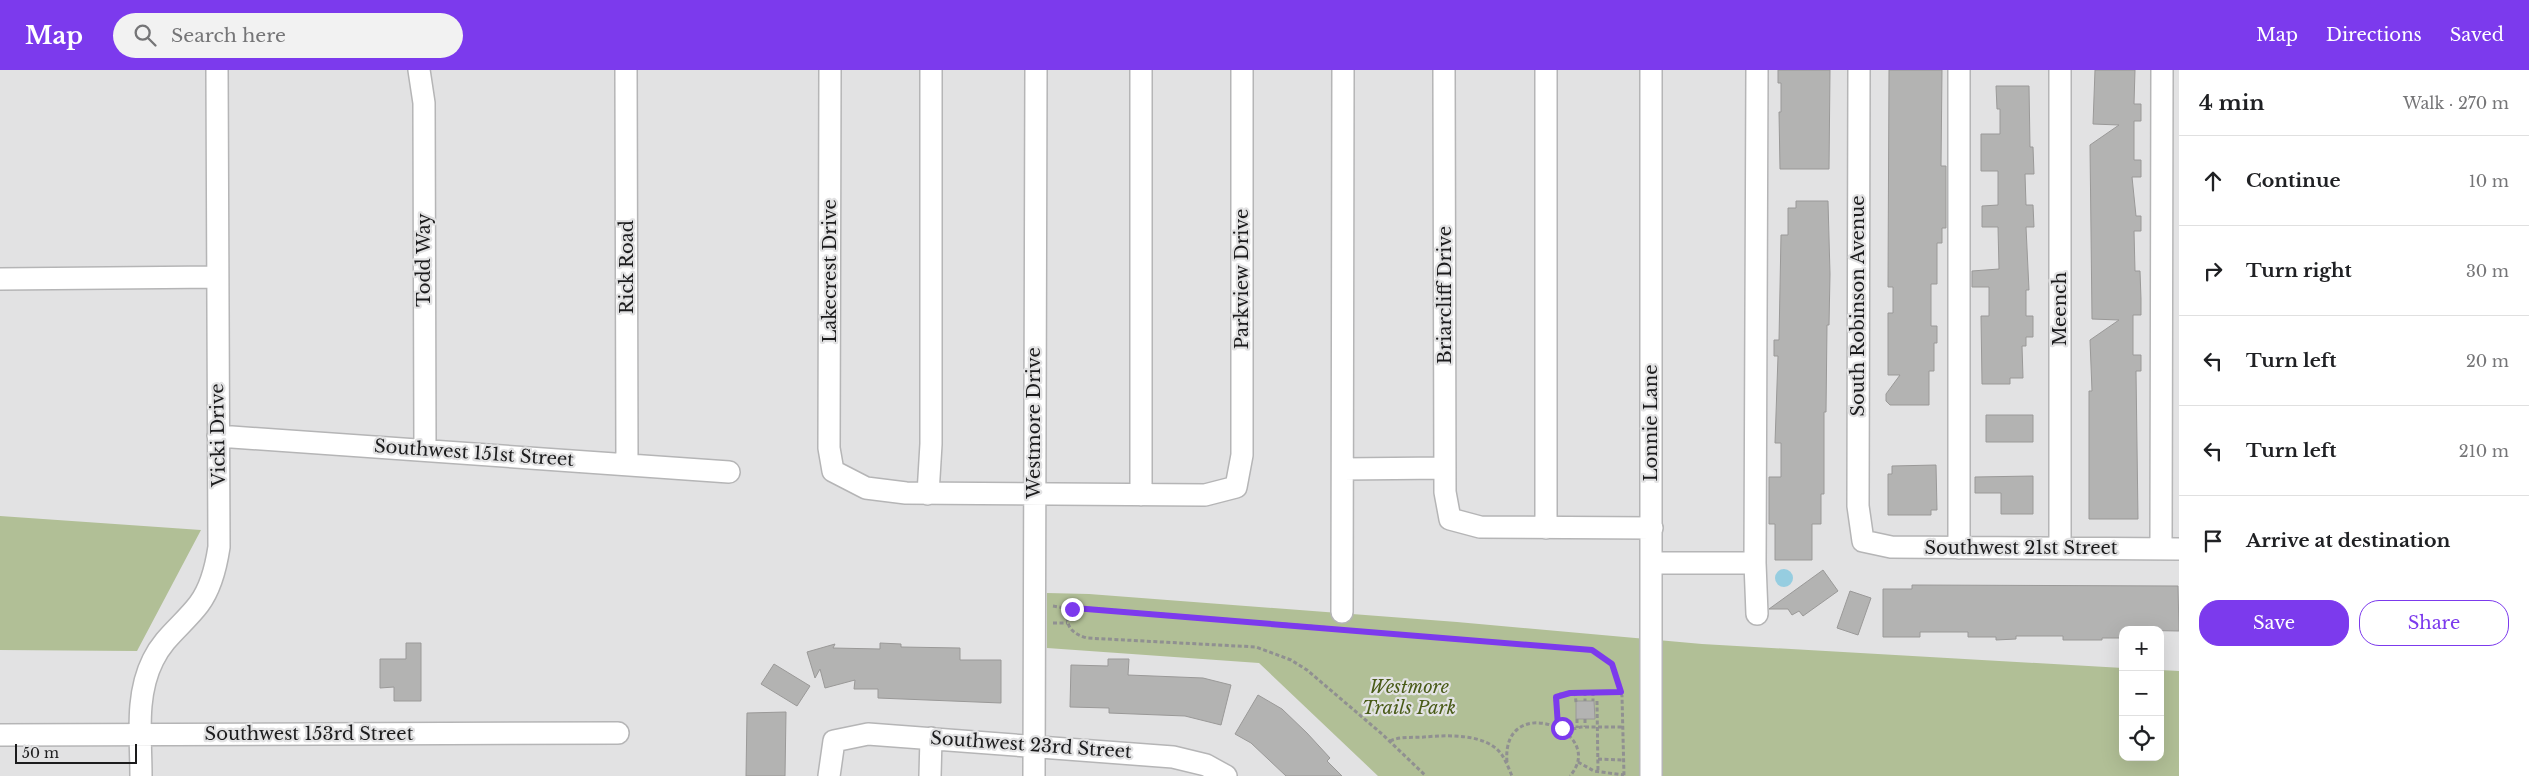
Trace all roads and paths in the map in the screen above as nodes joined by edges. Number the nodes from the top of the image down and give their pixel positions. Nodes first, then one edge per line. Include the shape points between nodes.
1 (217, 70) edge
2 (419, 70) edge
3 (626, 70) edge
4 (830, 70) edge
5 (932, 70) edge
6 (1036, 70) edge
7 (1141, 70) edge
8 (1242, 70) edge
9 (1343, 70) edge
10 (1444, 70) edge
11 (1546, 70) edge
12 (1651, 70) edge
13 (1757, 70) edge
14 (1859, 70) edge
15 (1959, 70) edge
16 (2060, 70) edge
17 (2162, 70) edge
18 (217, 277) junction
19 (0, 279) edge
20 (218, 436) junction
21 (425, 450) junction
22 (627, 464) junction
23 (1445, 468) junction
24 (1343, 469) junction
25 (729, 472) dead end
26 (928, 494) junction
27 (1034, 495) junction
28 (1141, 495) junction
29 (1546, 528) junction
30 (1652, 528) junction
31 (1863, 541) joint
32 (1958, 548) junction
33 (2060, 548) junction
34 (2170, 548) edge
35 (1651, 563) junction
36 (1755, 563) junction
37 (1048, 606) dead end
38 (1072, 609) junction
39 (1342, 612) dead end
40 (1757, 614) dead end
41 (1054, 623) dead end
42 (1067, 623) junction
43 (1575, 692) junction
44 (1585, 692) junction
45 (1593, 692) junction
46 (1621, 692) junction
47 (1585, 701) dead end
48 (1576, 702) dead end
49 (1585, 719) dead end
50 (1577, 720) dead end
51 (1558, 726) junction
52 (1623, 726) junction
53 (1585, 727) junction
54 (1598, 727) junction
55 (1577, 728) junction
56 (618, 733) dead end
57 (141, 735) junction
58 (1569, 735) junction
59 (0, 736) edge
60 (931, 738) junction
61 (1390, 741) junction
62 (1035, 746) junction
63 (1598, 759) junction
64 (1624, 760) junction
65 (1577, 762) junction
66 (1508, 765) junction
67 (1598, 772) junction
68 (1624, 775) edge
69 (141, 776) edge
70 (829, 776) edge
71 (930, 776) edge
72 (1034, 776) edge
73 (1226, 776) edge
74 (1426, 776) edge
75 (1512, 776) edge
76 (1570, 776) edge
77 (1651, 776) edge

1 - 18 street, Vicki Drive
2 - 21 street, Todd Way via 424,103
3 - 22 street, Rick Road
4 - 26 street, Lakecrest Drive via 829,448 832,471 866,488
5 - 26 street via 931,470
6 - 27 street, Westmore Drive
7 - 28 street
8 - 28 street, Parkview Drive via 1242,455 1236,487 1205,496
9 - 24 street
10 - 23 street, Briarcliff Drive
11 - 29 street
12 - 30 street, Lonnie Lane
13 - 36 street
14 - 31 street, South Robinson Avenue via 1858,506
15 - 32 street
16 - 33 street, Meench
17 - 34 street
18 - 19 street
18 - 20 street, Vicki Drive
20 - 21 street, Southwest 151st Street
20 - 57 street, Vicki Drive via 220,526 214,574 200,603 170,635 149,669 141,702
21 - 22 street, Southwest 151st Street
22 - 25 street, Southwest 151st Street
23 - 24 street
23 - 29 street, Briarcliff Drive via 1444,492 1450,519 1480,527
24 - 39 street
26 - 27 street
27 - 28 street
27 - 62 street, Westmore Drive
29 - 30 street
30 - 35 street, Lonnie Lane
31 - 32 street, Southwest 21st Street via 1891,547
32 - 33 street, Southwest 21st Street
33 - 34 street, Southwest 21st Street
35 - 36 street
35 - 77 street, Lonnie Lane
36 - 40 street
37 - 38 path
38 - 42 path via 1068,612
38 - 46 path via 1592,650 1612,664
41 - 42 path
42 - 61 path via 1078,636 1087,638 1256,647 1307,670
43 - 44 path
43 - 48 path
43 - 51 path via 1556,697
44 - 45 path
44 - 47 path
45 - 46 path
45 - 54 path
46 - 52 path
49 - 53 path
50 - 55 path
51 - 58 path
51 - 66 path via 1539,722 1517,731 1506,752
52 - 54 path
52 - 64 path
53 - 54 path
53 - 55 path
54 - 63 path
55 - 58 path
56 - 57 street, Southwest 153rd Street
57 - 59 street, Southwest 153rd Street
57 - 69 street, Vicki Drive
58 - 65 path via 1575,746
60 - 62 street, Southwest 23rd Street
60 - 70 street, Southwest 23rd Street via 868,734 834,741
60 - 71 street
61 - 66 path via 1400,737 1461,735 1478,739 1501,753
61 - 74 path
62 - 72 street, Westmore Drive
62 - 73 street, Southwest 23rd Street via 1174,757 1206,765
63 - 64 path
63 - 67 path
64 - 68 path
65 - 67 path
65 - 76 path
66 - 75 path
67 - 68 path

